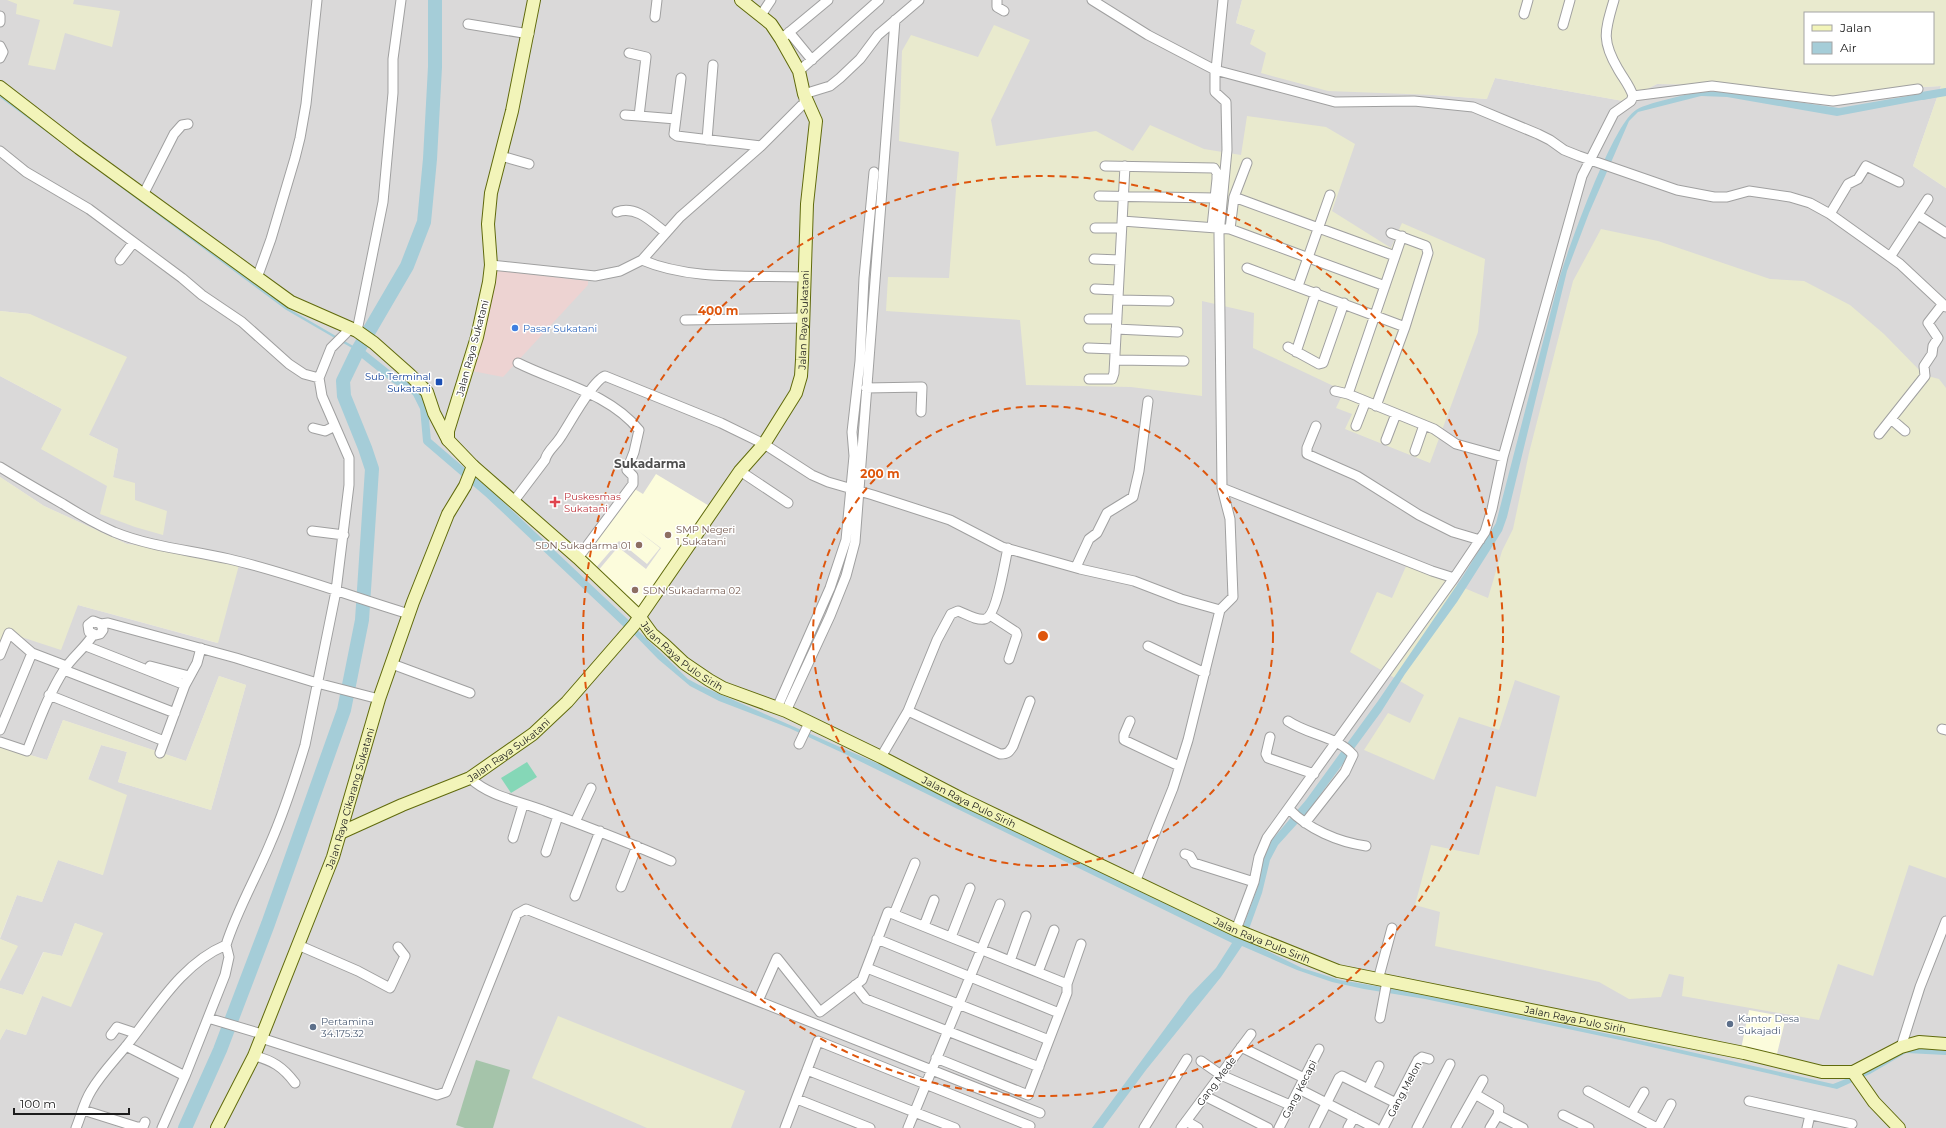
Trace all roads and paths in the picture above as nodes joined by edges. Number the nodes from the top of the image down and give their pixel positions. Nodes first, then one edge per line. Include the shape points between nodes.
1 (317, 0) edge
2 (401, 0) edge
3 (534, 0) edge
4 (657, 0) edge
5 (741, 0) edge
6 (772, 0) edge
7 (828, 0) edge
8 (919, 0) edge
9 (997, 0) edge
10 (1092, 0) edge
11 (1223, 0) edge
12 (1528, 0) edge
13 (1570, 0) edge
14 (1614, 0) edge
15 (873, 2) edge
16 (1004, 11) dead end
17 (1524, 14) dead end
18 (761, 15) junction
19 (0, 16) edge
20 (655, 17) dead end
21 (895, 20) junction
22 (0, 22) edge
23 (468, 24) dead end
24 (1563, 25) dead end
25 (529, 34) junction
26 (785, 35) junction
27 (0, 46) edge
28 (629, 53) dead end
29 (0, 58) edge
30 (812, 60) junction
31 (713, 65) dead end
32 (1216, 70) junction
33 (799, 71) junction
34 (682, 78) dead end
35 (0, 87) edge
36 (1918, 89) dead end
37 (804, 94) junction
38 (1633, 96) junction
39 (625, 115) dead end
40 (639, 116) junction
41 (676, 120) junction
42 (188, 124) dead end
43 (707, 140) junction
44 (761, 146) junction
45 (0, 151) edge
46 (501, 156) junction
47 (1592, 161) junction
48 (1247, 163) dead end
49 (529, 164) dead end
50 (1105, 166) dead end
51 (1125, 166) junction
52 (874, 172) dead end
53 (1899, 182) dead end
54 (143, 195) junction
55 (1330, 195) dead end
56 (1100, 196) dead end
57 (1123, 197) junction
58 (1234, 197) junction
59 (1215, 198) junction
60 (1928, 199) dead end
61 (617, 212) dead end
62 (1830, 214) junction
63 (1918, 215) junction
64 (1122, 225) junction
65 (1095, 228) dead end
66 (1216, 228) junction
67 (1318, 228) junction
68 (1230, 229) junction
69 (666, 233) junction
70 (1391, 233) dead end
71 (1946, 233) edge
72 (1402, 236) junction
73 (133, 243) junction
74 (1308, 256) junction
75 (1395, 256) junction
76 (1890, 257) junction
77 (1094, 259) dead end
78 (120, 260) dead end
79 (642, 260) junction
80 (1120, 260) junction
81 (491, 265) junction
82 (1247, 268) dead end
83 (805, 277) junction
84 (257, 278) junction
85 (1298, 286) junction
86 (1385, 286) junction
87 (1095, 289) dead end
88 (1118, 290) junction
89 (1316, 292) junction
90 (1118, 300) junction
91 (1169, 302) dead end
92 (1344, 303) junction
93 (1944, 306) edge
94 (1376, 316) junction
95 (803, 318) junction
96 (1089, 319) dead end
97 (1117, 319) junction
98 (685, 320) dead end
99 (1404, 327) junction
100 (1116, 329) junction
101 (353, 332) junction
102 (1178, 332) dead end
103 (865, 337) junction
104 (1088, 348) dead end
105 (1115, 349) junction
106 (1114, 360) junction
107 (1184, 361) dead end
108 (518, 363) dead end
109 (319, 378) junction
110 (1089, 379) dead end
111 (866, 388) junction
112 (1335, 391) dead end
113 (588, 393) junction
114 (1348, 394) junction
115 (1148, 401) dead end
116 (1365, 403) junction
117 (1376, 406) junction
118 (921, 412) dead end
119 (1396, 414) junction
120 (1890, 418) junction
121 (1424, 425) junction
122 (334, 426) junction
123 (1316, 426) dead end
124 (1356, 426) dead end
125 (313, 428) dead end
126 (1905, 431) dead end
127 (1879, 434) dead end
128 (448, 440) junction
129 (1386, 440) dead end
130 (764, 444) junction
131 (1415, 451) dead end
132 (1503, 457) junction
133 (0, 467) edge
134 (740, 471) junction
135 (470, 474) junction
136 (1222, 488) junction
137 (859, 492) junction
138 (514, 501) junction
139 (788, 504) dead end
140 (312, 531) dead end
141 (344, 535) junction
142 (1480, 540) junction
143 (1008, 548) junction
144 (578, 558) junction
145 (840, 558) junction
146 (850, 561) junction
147 (1076, 567) junction
148 (1454, 578) junction
149 (336, 590) junction
150 (1220, 610) junction
151 (409, 614) junction
152 (990, 615) junction
153 (816, 622) junction
154 (633, 625) junction
155 (826, 626) junction
156 (818, 641) junction
157 (806, 643) junction
158 (86, 646) junction
159 (1148, 646) dead end
160 (201, 648) junction
161 (32, 653) junction
162 (0, 655) edge
163 (1010, 659) dead end
164 (392, 664) junction
165 (65, 668) junction
166 (145, 669) junction
167 (1205, 673) junction
168 (189, 676) junction
169 (317, 683) junction
170 (185, 685) junction
171 (470, 693) dead end
172 (49, 695) junction
173 (375, 698) junction
174 (1030, 701) dead end
175 (782, 710) junction
176 (908, 710) junction
177 (175, 713) junction
178 (1130, 721) dead end
179 (1288, 721) dead end
180 (808, 726) junction
181 (0, 730) edge
182 (1270, 736) dead end
183 (801, 740) dead end
184 (164, 741) junction
185 (0, 742) edge
186 (1339, 744) junction
187 (160, 753) dead end
188 (882, 757) junction
189 (1179, 766) junction
190 (1314, 774) junction
191 (470, 778) junction
192 (591, 788) dead end
193 (523, 805) junction
194 (1291, 810) junction
195 (558, 816) junction
196 (575, 822) junction
197 (1304, 822) junction
198 (600, 831) junction
199 (340, 833) junction
200 (513, 838) dead end
201 (637, 846) junction
202 (1366, 846) dead end
203 (546, 852) dead end
204 (1184, 854) dead end
205 (671, 861) dead end
206 (915, 863) dead end
207 (1136, 880) junction
208 (1254, 882) junction
209 (621, 887) dead end
210 (970, 888) dead end
211 (575, 896) dead end
212 (934, 900) dead end
213 (1000, 904) dead end
214 (894, 914) junction
215 (1026, 916) dead end
216 (1946, 921) edge
217 (924, 926) junction
218 (1392, 928) dead end
219 (1054, 930) dead end
220 (1242, 932) junction
221 (951, 937) junction
222 (877, 939) junction
223 (1081, 944) dead end
224 (226, 945) junction
225 (298, 945) junction
226 (398, 947) dead end
227 (981, 949) junction
228 (1010, 960) junction
229 (866, 968) junction
230 (1038, 972) junction
231 (970, 976) junction
232 (1384, 982) junction
233 (1067, 984) junction
234 (855, 985) junction
235 (758, 1002) junction
236 (958, 1004) junction
237 (1059, 1013) junction
238 (208, 1018) junction
239 (1380, 1018) dead end
240 (948, 1031) junction
241 (135, 1033) junction
242 (1251, 1034) dead end
243 (111, 1035) dead end
244 (262, 1036) junction
245 (1049, 1040) junction
246 (1946, 1044) edge
247 (126, 1046) junction
248 (1241, 1047) junction
249 (1901, 1047) junction
250 (1319, 1050) dead end
251 (254, 1056) junction
252 (936, 1058) junction
253 (1187, 1059) dead end
254 (1429, 1060) dead end
255 (1201, 1061) dead end
256 (1450, 1064) dead end
257 (1380, 1066) dead end
258 (1039, 1067) junction
259 (808, 1070) junction
260 (931, 1070) junction
261 (1221, 1075) junction
262 (1856, 1075) junction
263 (185, 1076) junction
264 (1304, 1078) junction
265 (1483, 1080) dead end
266 (295, 1083) dead end
267 (925, 1084) junction
268 (1299, 1089) junction
269 (1368, 1089) junction
270 (1588, 1091) dead end
271 (1644, 1092) dead end
272 (1475, 1094) junction
273 (1205, 1096) junction
274 (797, 1099) junction
275 (1749, 1101) dead end
276 (1396, 1102) junction
277 (1327, 1103) junction
278 (1671, 1104) dead end
279 (1290, 1105) junction
280 (83, 1110) junction
281 (914, 1112) junction
282 (1040, 1113) dead end
283 (1563, 1114) dead end
284 (1631, 1114) junction
285 (1498, 1115) junction
286 (1810, 1115) junction
287 (1354, 1117) junction
288 (146, 1122) dead end
289 (1852, 1124) dead end
290 (1183, 1125) edge
291 (76, 1128) edge
292 (162, 1128) edge
293 (217, 1128) edge
294 (787, 1128) edge
295 (870, 1128) edge
296 (908, 1128) edge
297 (955, 1128) edge
298 (1029, 1128) edge
299 (1144, 1128) edge
300 (1198, 1128) edge
301 (1268, 1128) edge
302 (1279, 1128) edge
303 (1314, 1128) edge
304 (1348, 1128) edge
305 (1375, 1128) edge
306 (1383, 1128) edge
307 (1417, 1128) edge
308 (1456, 1128) edge
309 (1490, 1128) edge
310 (1523, 1128) edge
311 (1589, 1128) edge
312 (1658, 1128) edge
313 (1807, 1128) edge
314 (1898, 1128) edge

1 - 84 street via 306,104 295,158
2 - 101 street via 383,202
3 - 25 street, Jalan Raya Sukatani
4 - 20 street
5 - 18 street, Jalan Raya Sukatani
6 - 18 street
7 - 26 street
8 - 21 street
9 - 16 street via 997,7
10 - 32 street via 1148,35
11 - 32 street
12 - 17 street
13 - 24 street
14 - 38 street via 1605,40
15 - 30 street
18 - 26 street, Jalan Raya Sukatani
19 - 22 street
21 - 37 street via 878,35 860,59 840,78 830,86
21 - 103 street
23 - 25 street
25 - 46 street, Jalan Raya Sukatani
26 - 30 street
26 - 33 street, Jalan Raya Sukatani
27 - 29 street via 3,52
28 - 40 street via 646,57
30 - 33 street
31 - 43 street
32 - 47 street via 1335,102 1414,101 1473,107 1538,134 1564,150
32 - 66 street via 1215,92 1226,102 1228,124
33 - 37 street, Jalan Raya Sukatani
34 - 41 street
35 - 54 street
36 - 38 street via 1833,101 1712,86
37 - 44 street via 804,103
37 - 83 street, Jalan Raya Sukatani via 816,121 807,204
38 - 47 street via 1632,101 1614,113
39 - 40 street
40 - 41 street
41 - 43 street via 674,134 677,136
42 - 54 street via 182,125 174,134
43 - 44 street
44 - 69 street
45 - 73 street via 26,172 77,201
46 - 49 street
46 - 81 street, Jalan Raya Sukatani via 491,193 488,224
47 - 62 street via 1677,190 1714,197 1749,191 1790,197 1810,203
47 - 132 street via 1582,176
48 - 58 street
50 - 51 street
51 - 57 street
51 - 59 street via 1214,168 1217,179
52 - 103 street
53 - 62 street via 1866,166 1858,179 1848,184
54 - 84 street
55 - 67 street
56 - 57 street
57 - 59 street
57 - 64 street
58 - 67 street
58 - 68 street
59 - 66 street
60 - 63 street
61 - 69 street via 633,211
62 - 76 street
63 - 71 street
63 - 76 street
64 - 65 street
64 - 66 street
64 - 80 street
66 - 68 street
66 - 136 street
67 - 74 street
67 - 75 street
68 - 74 street
69 - 79 street
70 - 72 street
72 - 75 street
72 - 99 street via 1426,246 1428,253
73 - 78 street
73 - 109 street via 242,322 289,364 304,374
74 - 85 street
74 - 86 street
75 - 86 street
76 - 93 street via 1913,274
77 - 80 street
79 - 81 street via 620,271 595,276
79 - 83 street via 665,269 698,273
80 - 88 street
81 - 128 street, Jalan Raya Sukatani via 477,337 448,431
82 - 85 street
83 - 95 street, Jalan Raya Sukatani
84 - 101 street via 291,302
85 - 89 street
86 - 94 street
87 - 88 street
88 - 90 street
89 - 92 street
89 - 92 street via 1292,349 1319,364 1323,363
90 - 91 street
90 - 97 street
92 - 94 street
93 - 120 street via 1928,322 1938,338 1924,366 1925,376
94 - 99 street
94 - 114 street
95 - 98 street
95 - 130 street, Jalan Raya Sukatani via 799,385
96 - 97 street
97 - 100 street
99 - 117 street
100 - 102 street
100 - 105 street
101 - 109 street via 331,348
101 - 128 street via 374,343 427,392 434,413
103 - 111 street
103 - 137 street via 852,432
104 - 105 street
105 - 106 street
106 - 107 street
106 - 110 street via 1112,378
108 - 113 street
109 - 122 street via 322,396
111 - 118 street via 922,387
111 - 137 street
112 - 114 street
113 - 130 street via 605,376 721,423
113 - 138 street via 560,439
113 - 144 street via 610,405 639,430 627,470 633,476 633,484
114 - 116 street
115 - 147 street via 1133,497 1107,513 1097,533 1089,539
116 - 117 street
116 - 124 street
117 - 119 street
119 - 121 street
119 - 129 street
120 - 126 street
120 - 127 street
121 - 131 street
121 - 132 street via 1456,444
122 - 125 street via 326,432
122 - 141 street via 347,453 350,468
123 - 142 street via 1306,452 1308,454 1357,476 1419,516 1453,532
128 - 135 street
130 - 134 street, Jalan Raya Sukatani
130 - 137 street via 812,475
132 - 142 street via 1492,509
133 - 149 street via 113,531 178,551 228,559
134 - 139 street
134 - 154 street, Jalan Raya Sukatani
135 - 138 street
135 - 151 street, Jalan Raya Cikarang Sukatani via 448,514
136 - 148 street
136 - 150 street via 1230,519 1233,597
137 - 143 street via 950,520 995,544
137 - 145 street
137 - 146 street via 855,542
138 - 144 street
140 - 141 street
141 - 149 street
142 - 148 street
143 - 147 street
143 - 152 street via 995,605
144 - 154 street
145 - 146 street
145 - 153 street
146 - 155 street
147 - 150 street via 1134,581 1181,599
148 - 186 street
149 - 151 street
149 - 169 street
150 - 167 street
151 - 164 street, Jalan Raya Cikarang Sukatani
152 - 163 street via 1016,632
152 - 176 street via 986,619 958,612 951,614 937,640
153 - 155 street
153 - 157 street
154 - 175 street, Jalan Raya Pulo Sirih via 652,634 696,672 723,688
154 - 191 street, Jalan Raya Sukatani via 590,677 542,727
155 - 156 street
156 - 157 street
156 - 175 street
157 - 175 street
158 - 160 street via 93,634 98,635 102,632 101,624 108,623
158 - 165 street
158 - 166 street
159 - 167 street
160 - 168 street via 197,663
160 - 169 street
161 - 162 street via 9,633
161 - 165 street
161 - 181 street
164 - 171 street
164 - 173 street, Jalan Raya Cikarang Sukatani
165 - 172 street
165 - 177 street
166 - 168 street via 147,665
166 - 170 street
167 - 189 street
168 - 170 street
169 - 173 street
169 - 224 street via 298,768 270,843 232,925
170 - 177 street
172 - 184 street
172 - 185 street via 27,751
173 - 199 street, Jalan Raya Cikarang Sukatani
174 - 176 street via 1013,746 1006,754 1000,754
175 - 180 street, Jalan Raya Pulo Sirih
176 - 188 street
177 - 184 street
178 - 189 street via 1124,740
179 - 186 street via 1299,729
180 - 183 street
180 - 188 street, Jalan Raya Pulo Sirih
182 - 190 street via 1266,754 1268,758
184 - 187 street
186 - 190 street
186 - 197 street via 1352,758
188 - 207 street, Jalan Raya Pulo Sirih via 964,800
189 - 207 street via 1163,815
190 - 194 street
191 - 193 street via 478,786
191 - 199 street, Jalan Raya Sukatani
192 - 196 street
193 - 195 street
193 - 200 street
194 - 197 street
194 - 208 street via 1262,848
195 - 196 street
195 - 203 street
196 - 198 street
197 - 202 street via 1350,844
198 - 201 street
198 - 211 street
199 - 225 street, Jalan Raya Cikarang Sukatani
201 - 205 street
201 - 209 street
204 - 208 street via 1190,856 1194,863
206 - 214 street
207 - 220 street, Jalan Raya Pulo Sirih
208 - 220 street
210 - 221 street
212 - 217 street
213 - 227 street
214 - 217 street
214 - 222 street via 888,912
215 - 228 street
216 - 249 street via 1920,987
217 - 221 street
218 - 232 street
219 - 230 street
220 - 232 street, Jalan Raya Pulo Sirih via 1338,971
221 - 227 street
222 - 229 street
222 - 231 street
223 - 233 street
224 - 238 street via 229,951 228,961
224 - 241 street via 199,961 182,976
225 - 226 street via 390,988 405,956
225 - 244 street, Jalan Raya Cikarang Sukatani
227 - 228 street
227 - 231 street
228 - 230 street
229 - 234 street via 862,980
229 - 236 street
230 - 233 street
231 - 236 street
231 - 237 street
232 - 239 street
232 - 262 street, Jalan Raya Pulo Sirih via 1744,1053 1822,1072
233 - 237 street via 1067,993
234 - 235 street via 820,1012 777,958
234 - 240 street via 866,999
235 - 244 street via 526,909 517,914 446,1092 442,1094 437,1095
235 - 260 street
236 - 240 street
236 - 245 street
237 - 245 street
238 - 244 street
238 - 263 street
240 - 252 street
240 - 258 street
241 - 243 street via 116,1027
241 - 247 street
242 - 248 street, Gang Mede
244 - 251 street, Jalan Raya Cikarang Sukatani
245 - 258 street
246 - 249 street, Jalan Raya Pulo Sirih via 1919,1042
247 - 263 street
247 - 280 street via 94,1087
248 - 261 street, Gang Mede
248 - 264 street
249 - 262 street, Jalan Raya Pulo Sirih
250 - 264 street, Gang Kecapi
251 - 266 street via 278,1065
251 - 293 street, Jalan Raya Cikarang Sukatani
252 - 258 street via 1028,1095
252 - 260 street
253 - 299 street
254 - 276 street, Gang Melon via 1422,1057 1418,1060
255 - 261 street
256 - 307 street
257 - 269 street
259 - 267 street via 818,1041
259 - 274 street
259 - 281 street
260 - 267 street
260 - 282 street
261 - 273 street, Gang Mede
261 - 279 street
262 - 314 street via 1874,1102
263 - 292 street
264 - 268 street, Gang Kecapi
265 - 272 street
267 - 281 street
267 - 298 street via 1030,1126
268 - 277 street
268 - 279 street, Gang Kecapi
269 - 276 street
269 - 277 street via 1343,1076 1340,1077
270 - 284 street
271 - 284 street
272 - 285 street via 1498,1106
272 - 308 street
273 - 290 street, Gang Mede
273 - 301 street
274 - 294 street
274 - 295 street
275 - 286 street
276 - 306 street, Gang Melon
277 - 287 street
277 - 303 street
278 - 312 street
279 - 302 street, Gang Kecapi
280 - 288 street via 137,1128 143,1127
280 - 291 street
281 - 296 street
281 - 297 street
283 - 311 street
284 - 312 street
285 - 309 street
285 - 310 street
286 - 289 street
286 - 313 street
287 - 304 street
287 - 305 street
290 - 300 street

